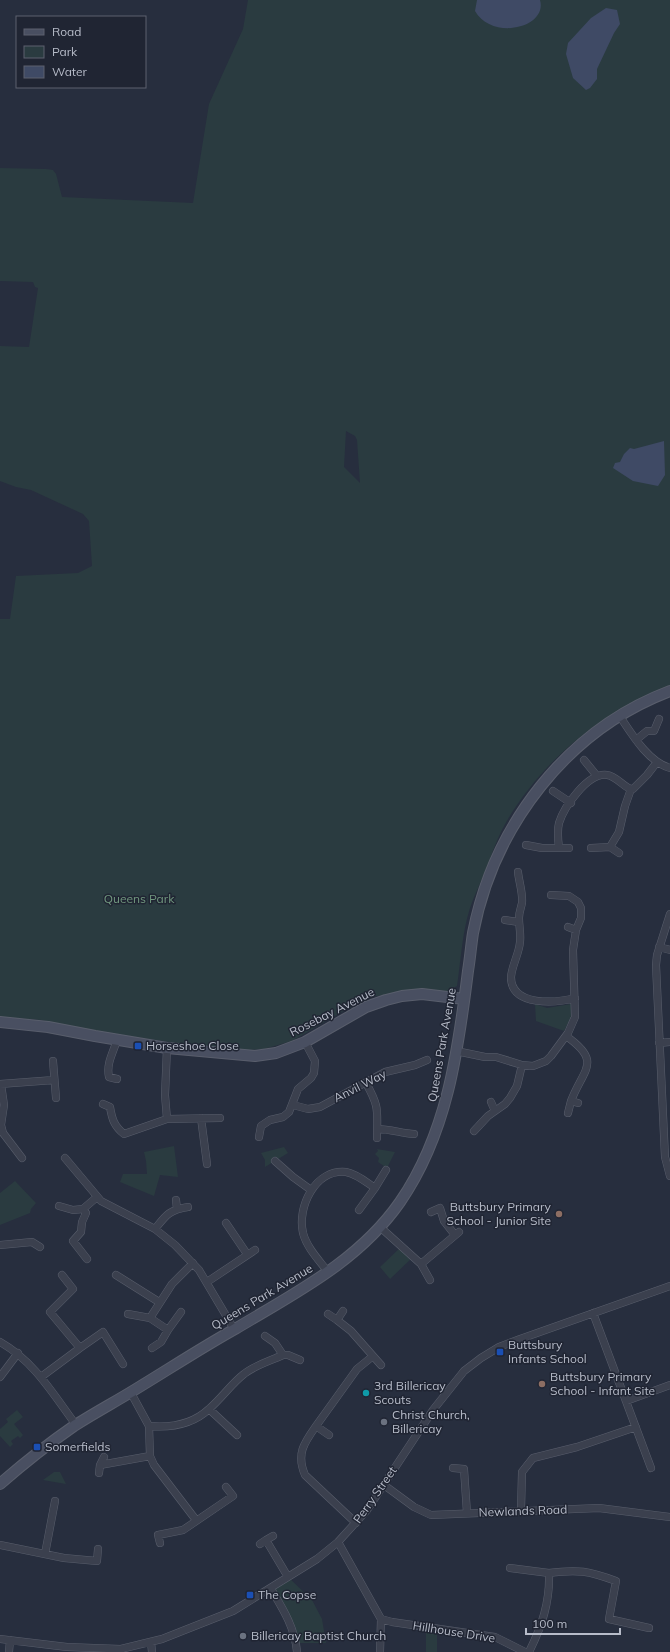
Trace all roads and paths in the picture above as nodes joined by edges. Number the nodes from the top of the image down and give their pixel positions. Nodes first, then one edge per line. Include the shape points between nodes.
1 (670, 691) edge
2 (619, 715) junction
3 (659, 719) dead end
4 (636, 740) junction
5 (584, 760) dead end
6 (657, 762) junction
7 (670, 768) edge
8 (597, 776) junction
9 (631, 790) junction
10 (553, 791) dead end
11 (571, 803) junction
12 (526, 845) dead end
13 (610, 847) junction
14 (559, 848) junction
15 (570, 848) dead end
16 (591, 848) dead end
17 (619, 853) dead end
18 (518, 872) dead end
19 (551, 895) dead end
20 (670, 914) edge
21 (505, 920) dead end
22 (519, 922) junction
23 (568, 927) dead end
24 (576, 930) junction
25 (659, 947) junction
26 (670, 950) edge
27 (575, 998) junction
28 (464, 999) junction
29 (0, 1022) edge
30 (566, 1036) junction
31 (117, 1040) junction
32 (305, 1042) junction
33 (670, 1042) edge
34 (659, 1043) junction
35 (167, 1048) junction
36 (456, 1051) junction
37 (427, 1060) dead end
38 (53, 1061) dead end
39 (522, 1065) junction
40 (117, 1079) dead end
41 (54, 1080) junction
42 (366, 1083) junction
43 (1, 1084) edge
44 (56, 1098) dead end
45 (491, 1102) dead end
46 (103, 1104) dead end
47 (293, 1106) junction
48 (495, 1111) junction
49 (568, 1113) dead end
50 (201, 1118) junction
51 (220, 1118) dead end
52 (167, 1119) junction
53 (377, 1129) junction
54 (474, 1131) dead end
55 (414, 1134) dead end
56 (260, 1137) dead end
57 (377, 1138) dead end
58 (22, 1158) dead end
59 (66, 1158) dead end
60 (275, 1161) dead end
61 (207, 1164) dead end
62 (386, 1170) dead end
63 (670, 1176) edge
64 (375, 1188) junction
65 (311, 1190) junction
66 (97, 1197) junction
67 (176, 1200) dead end
68 (59, 1206) dead end
69 (188, 1207) dead end
70 (84, 1209) junction
71 (177, 1209) junction
72 (359, 1210) dead end
73 (431, 1212) dead end
74 (226, 1224) dead end
75 (380, 1227) junction
76 (155, 1230) junction
77 (0, 1245) edge
78 (40, 1247) dead end
79 (255, 1250) dead end
80 (247, 1254) junction
81 (87, 1259) dead end
82 (193, 1263) junction
83 (421, 1264) junction
84 (328, 1272) junction
85 (62, 1275) dead end
86 (116, 1275) dead end
87 (430, 1280) dead end
88 (207, 1282) junction
89 (670, 1286) edge
90 (159, 1302) junction
91 (343, 1311) dead end
92 (181, 1312) dead end
93 (593, 1313) junction
94 (128, 1314) dead end
95 (328, 1314) dead end
96 (150, 1318) junction
97 (337, 1320) junction
98 (234, 1329) junction
99 (168, 1330) junction
100 (265, 1336) dead end
101 (0, 1342) edge
102 (80, 1348) junction
103 (152, 1348) dead end
104 (18, 1353) junction
105 (283, 1355) junction
106 (373, 1356) junction
107 (300, 1360) dead end
108 (123, 1364) dead end
109 (381, 1365) dead end
110 (0, 1377) edge
111 (42, 1377) junction
112 (670, 1385) edge
113 (131, 1392) junction
114 (626, 1401) junction
115 (209, 1409) junction
116 (76, 1425) junction
117 (149, 1426) junction
118 (316, 1426) junction
119 (636, 1427) junction
120 (237, 1435) dead end
121 (329, 1435) dead end
122 (150, 1456) junction
123 (104, 1457) dead end
124 (100, 1466) junction
125 (453, 1468) dead end
126 (651, 1468) dead end
127 (99, 1473) dead end
128 (0, 1484) edge
129 (384, 1485) junction
130 (226, 1488) dead end
131 (55, 1501) dead end
132 (520, 1510) junction
133 (467, 1513) junction
134 (670, 1517) edge
135 (196, 1520) junction
136 (356, 1523) junction
137 (273, 1536) dead end
138 (338, 1542) junction
139 (160, 1543) dead end
140 (0, 1545) edge
141 (98, 1549) dead end
142 (45, 1554) junction
143 (510, 1568) dead end
144 (549, 1573) junction
145 (288, 1577) junction
146 (271, 1589) junction
147 (381, 1619) junction
148 (649, 1628) dead end
149 (0, 1639) edge
150 (10, 1640) junction
151 (151, 1642) junction
152 (9, 1652) edge
153 (152, 1652) edge
154 (297, 1652) edge
155 (380, 1652) edge
156 (525, 1652) edge
157 (529, 1652) edge

1 - 2 street, Queens Park Avenue
2 - 4 street
2 - 28 street, Queens Park Avenue via 557,767 535,793 509,833 482,894 473,934
3 - 4 street via 654,731 647,731
4 - 6 street
5 - 8 street
6 - 7 street
6 - 9 street via 637,787
8 - 9 street via 614,777
8 - 11 street via 584,785
9 - 13 street via 624,806 619,832
10 - 11 street
11 - 14 street via 558,828
12 - 14 street
13 - 16 street
13 - 17 street
14 - 15 street
18 - 22 street via 522,902
19 - 24 street via 569,896 578,902 581,918
20 - 25 street
21 - 22 street
22 - 27 street via 520,942 511,978 514,988 526,998 534,1000 555,1002
23 - 24 street
24 - 27 street via 572,964
25 - 26 street
25 - 34 street via 656,966
27 - 30 street via 573,1026
28 - 32 street, Rosebay Avenue via 422,994 386,1000 366,1007
28 - 36 street, Queens Park Avenue
29 - 31 street, Rosebay Avenue via 48,1027
30 - 39 street via 546,1061 533,1066
30 - 49 street via 581,1048 588,1061 585,1075 576,1089 574,1102
31 - 35 street, Rosebay Avenue
31 - 40 street via 109,1060 108,1075 109,1078
32 - 35 street, Rosebay Avenue via 276,1053 255,1056
32 - 47 street via 315,1061 314,1073 298,1089
33 - 34 street
34 - 63 street via 665,1157
35 - 52 street
36 - 39 street via 496,1057
36 - 75 street, Queens Park Avenue via 444,1107 428,1151 405,1194
37 - 42 street, Anvil Way via 385,1072
38 - 41 street
39 - 48 street via 517,1086 505,1104
41 - 43 street
41 - 44 street
42 - 47 street, Anvil Way via 320,1107 308,1109
42 - 53 street via 377,1105
43 - 58 street via 4,1104 1,1124 3,1133
45 - 48 street
46 - 52 street via 110,1107 112,1121 124,1134
47 - 56 street via 283,1117 270,1120 262,1126
48 - 54 street
50 - 51 street
50 - 52 street
50 - 61 street
53 - 55 street
53 - 57 street
59 - 66 street
60 - 65 street
62 - 64 street
64 - 65 street via 355,1175 338,1172 326,1176
64 - 72 street
65 - 84 street via 302,1215 303,1232 309,1246
66 - 70 street
66 - 76 street
67 - 71 street
68 - 70 street via 73,1210
69 - 71 street
70 - 81 street via 86,1213 81,1232 73,1241
71 - 76 street via 166,1215
73 - 83 street via 440,1208 444,1221 457,1234
74 - 80 street
75 - 83 street
75 - 84 street, Queens Park Avenue via 349,1257
76 - 82 street
77 - 78 street via 32,1242
79 - 80 street
80 - 88 street
82 - 88 street
82 - 90 street via 172,1284
83 - 87 street
84 - 98 street, Queens Park Avenue
85 - 102 street via 73,1289 50,1312
86 - 90 street
88 - 98 street
89 - 93 street, Perry Street
90 - 96 street
91 - 97 street
92 - 99 street
93 - 114 street
93 - 129 street, Perry Street via 499,1348 464,1371 433,1410
94 - 96 street
95 - 97 street
96 - 99 street
97 - 106 street via 351,1331
98 - 113 street, Queens Park Avenue
99 - 103 street via 161,1342
100 - 105 street via 275,1343
101 - 104 street
102 - 108 street via 103,1332
102 - 111 street
104 - 110 street
104 - 111 street
105 - 107 street
105 - 115 street via 245,1373
106 - 109 street
106 - 118 street via 357,1369
111 - 116 street
112 - 114 street
113 - 116 street, Queens Park Avenue
113 - 117 street
114 - 119 street
115 - 117 street via 194,1420 184,1423
115 - 120 street
116 - 128 street, Queens Park Avenue via 34,1455
117 - 122 street
118 - 121 street
118 - 136 street via 302,1448 301,1467 305,1475
119 - 126 street
119 - 132 street via 577,1447 533,1458 522,1472
122 - 124 street
122 - 135 street via 159,1473
123 - 124 street
124 - 127 street
125 - 133 street via 464,1469
129 - 133 street, Newlands Road via 424,1512
129 - 136 street, Perry Street
130 - 135 street via 233,1496
131 - 142 street
132 - 133 street, Newlands Road
132 - 134 street, Newlands Road via 599,1508
135 - 139 street via 183,1530 156,1534
136 - 138 street, Perry Street
137 - 145 street via 263,1542
138 - 145 street, Perry Street
138 - 147 street
140 - 142 street
141 - 142 street via 97,1561
143 - 144 street
144 - 148 street via 585,1571 616,1581 610,1619
144 - 157 street via 549,1591 544,1616
145 - 146 street, Perry Street
146 - 151 street, Perry Street via 233,1611
146 - 154 street via 291,1623
147 - 155 street
147 - 156 street, Hillhouse Drive via 495,1637
149 - 150 street, Perry Street
150 - 151 street, Perry Street via 94,1649 121,1649
150 - 152 street
151 - 153 street

